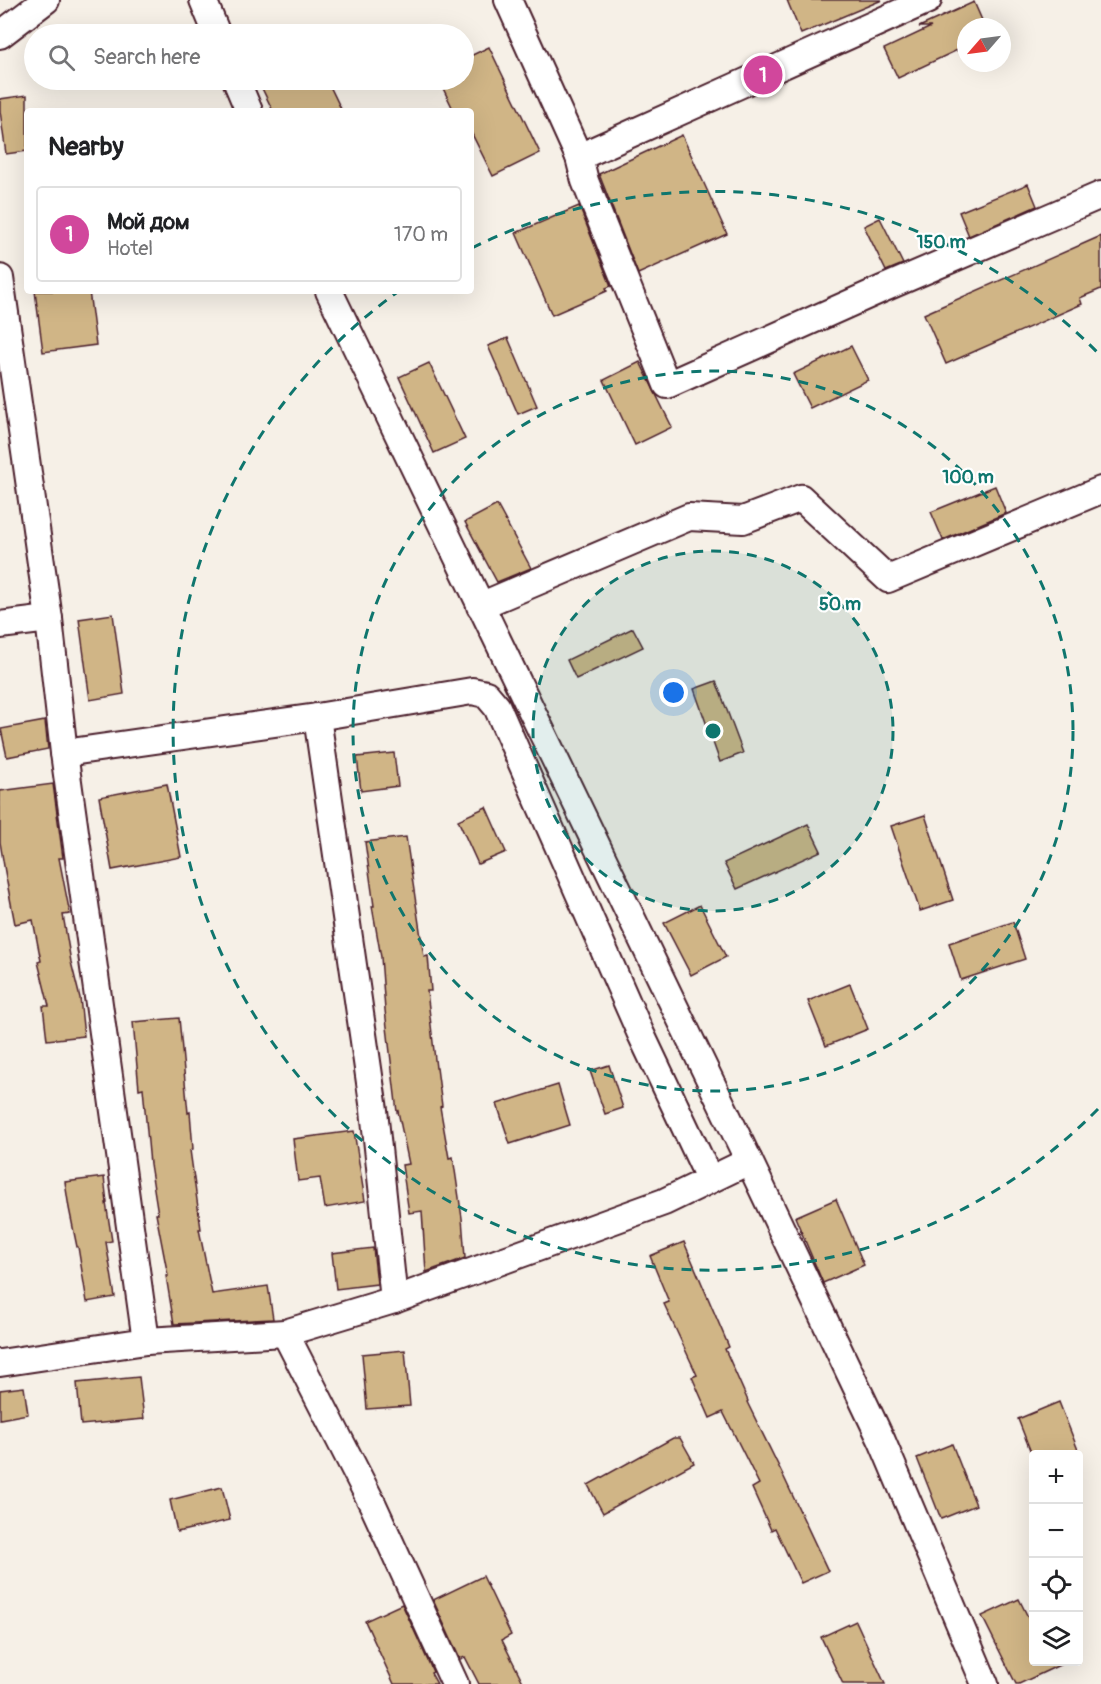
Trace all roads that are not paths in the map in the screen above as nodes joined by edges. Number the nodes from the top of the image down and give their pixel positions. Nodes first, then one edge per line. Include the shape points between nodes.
1 (46, 0) edge
2 (203, 0) edge
3 (508, 0) edge
4 (928, 0) edge
5 (213, 24) edge
6 (0, 35) edge
7 (240, 90) edge
8 (248, 108) edge
9 (579, 157) junction
10 (1101, 195) edge
11 (0, 278) edge
12 (330, 294) edge
13 (1101, 490) edge
14 (480, 606) junction
15 (49, 619) junction
16 (0, 625) edge
17 (317, 717) junction
18 (64, 753) junction
19 (749, 1161) junction
20 (710, 1180) junction
21 (394, 1300) junction
22 (285, 1333) junction
23 (146, 1341) junction
24 (0, 1363) edge
25 (455, 1684) edge
26 (985, 1684) edge

1 - 6 street
2 - 5 street
3 - 9 street
4 - 9 street
7 - 8 street
9 - 10 street via 585,181 667,385
11 - 15 street
12 - 14 street
13 - 14 street via 888,579 801,498 743,520 689,517
14 - 19 street
15 - 16 street
15 - 18 street
17 - 18 street
17 - 20 street via 472,691 486,694 496,708
17 - 21 street via 374,1110
18 - 23 street
19 - 20 street
19 - 26 street via 882,1441
20 - 21 street via 664,1202
21 - 22 street
22 - 23 street
22 - 25 street via 373,1505
23 - 24 street

